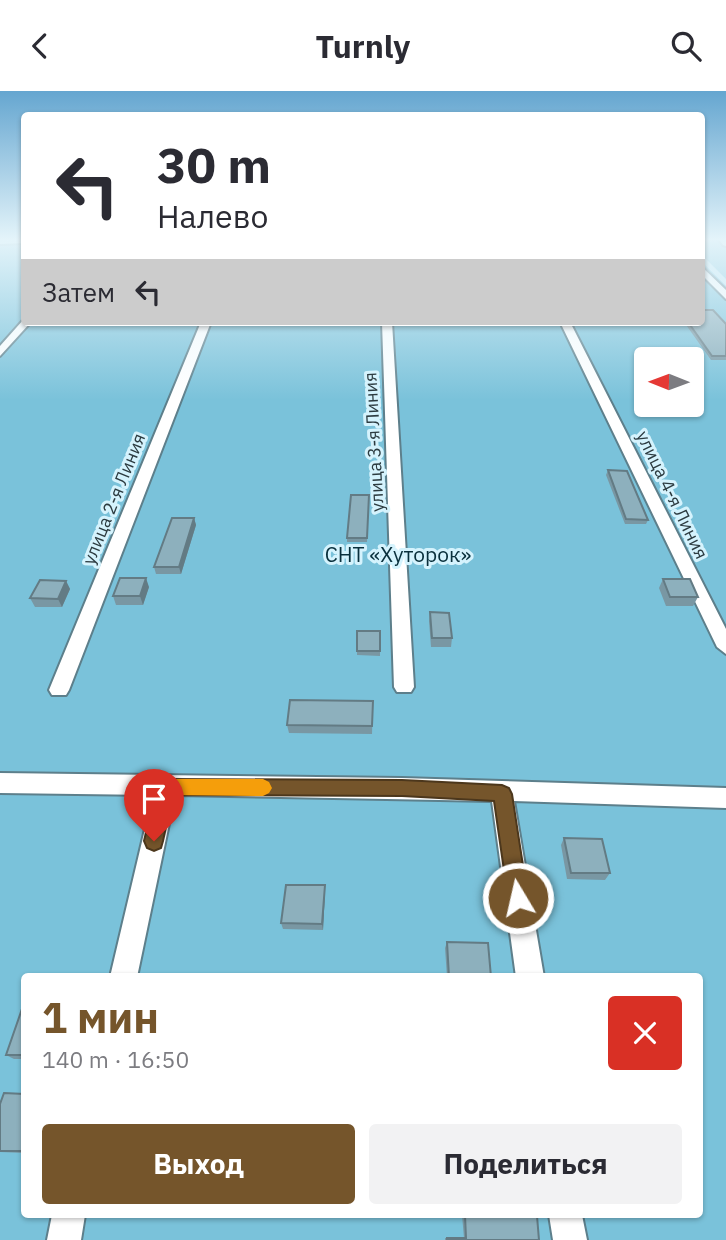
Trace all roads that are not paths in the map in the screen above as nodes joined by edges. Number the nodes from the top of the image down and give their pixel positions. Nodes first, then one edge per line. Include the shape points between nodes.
1 (23, 326) edge
2 (204, 326) edge
3 (387, 326) edge
4 (567, 326) edge
5 (0, 353) edge
6 (726, 647) edge
7 (404, 687) dead end
8 (59, 690) dead end
9 (0, 783) edge
10 (166, 787) junction
11 (502, 794) junction
12 (726, 798) edge
13 (124, 973) edge
14 (529, 973) edge
15 (68, 1218) edge
16 (566, 1218) edge
17 (64, 1240) edge
18 (569, 1240) edge

1 - 5 street
2 - 8 street, улица 2-я Линия
3 - 7 street, улица 3-я Линия
4 - 6 street, улица 4-я Линия
9 - 10 street
10 - 11 street via 402,788
10 - 13 street
11 - 12 street
11 - 14 street
15 - 17 street
16 - 18 street

